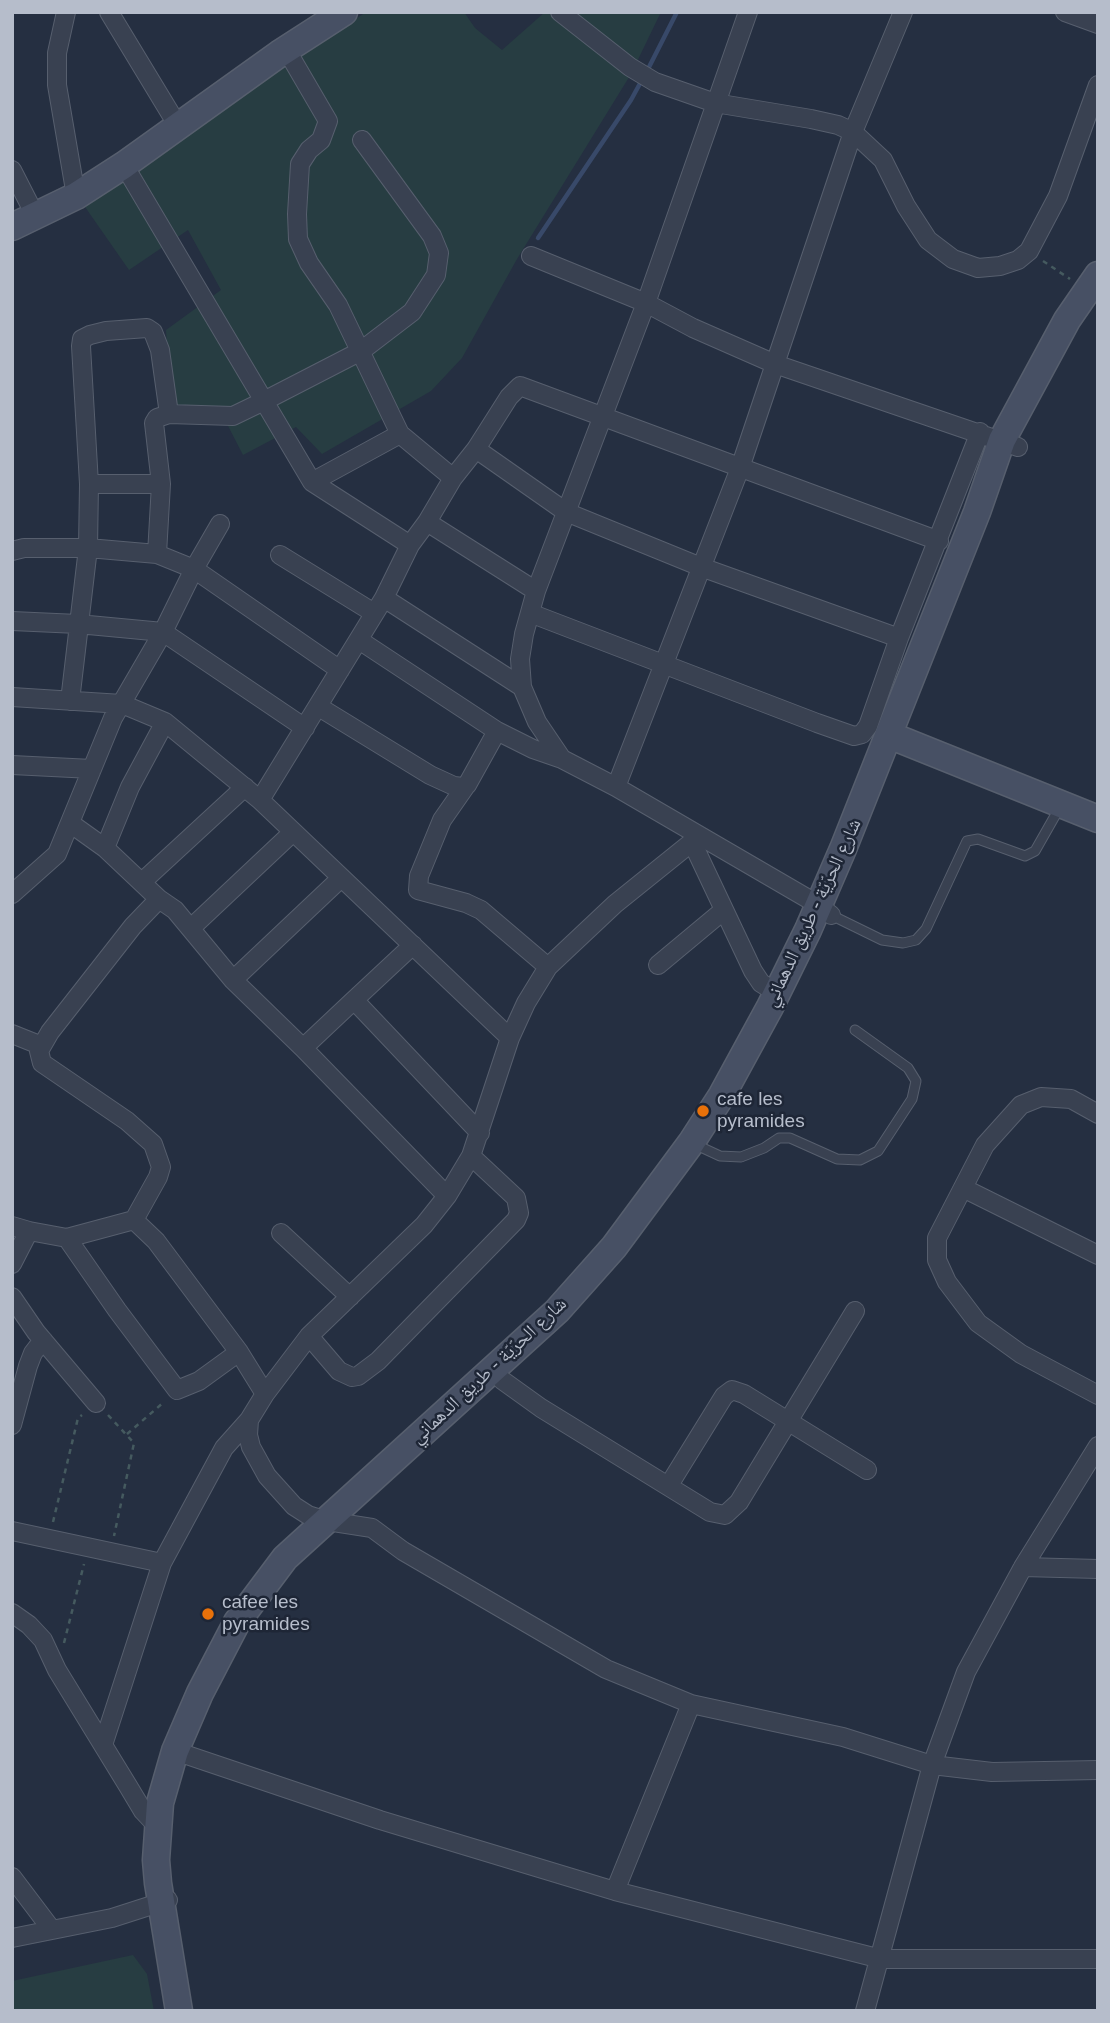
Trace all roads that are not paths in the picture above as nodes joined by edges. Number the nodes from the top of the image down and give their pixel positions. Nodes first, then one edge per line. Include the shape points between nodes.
1 (66, 12) edge
2 (109, 12) edge
3 (344, 12) edge
4 (560, 12) edge
5 (748, 12) edge
6 (903, 12) edge
7 (1065, 12) edge
8 (1098, 24) edge
9 (286, 50) junction
10 (1098, 85) edge
11 (715, 103) junction
12 (178, 126) junction
13 (853, 132) junction
14 (362, 140) dead end
15 (124, 165) junction
16 (12, 170) edge
17 (76, 196) junction
18 (24, 222) edge
19 (531, 256) dead end
20 (1094, 289) edge
21 (646, 303) junction
22 (361, 351) junction
23 (775, 364) junction
24 (264, 401) junction
25 (169, 414) junction
26 (601, 418) junction
27 (400, 434) junction
28 (1000, 440) junction
29 (476, 449) junction
30 (740, 468) junction
31 (453, 478) junction
32 (312, 482) junction
33 (89, 484) junction
34 (161, 484) junction
35 (566, 512) junction
36 (427, 523) junction
37 (220, 524) dead end
38 (939, 541) junction
39 (410, 545) junction
40 (88, 548) junction
41 (12, 551) edge
42 (157, 554) junction
43 (280, 555) dead end
44 (701, 567) junction
45 (194, 569) junction
46 (536, 591) junction
47 (379, 606) junction
48 (530, 613) junction
49 (12, 621) edge
50 (78, 624) junction
51 (163, 632) junction
52 (899, 638) junction
53 (359, 640) junction
54 (665, 666) junction
55 (340, 670) junction
56 (522, 687) junction
57 (12, 697) edge
58 (70, 701) junction
59 (122, 704) junction
60 (319, 707) junction
61 (165, 722) junction
62 (305, 728) junction
63 (497, 731) junction
64 (896, 738) junction
65 (562, 759) junction
66 (12, 765) edge
67 (92, 769) junction
68 (465, 787) junction
69 (616, 787) junction
70 (245, 788) junction
71 (260, 800) junction
72 (1061, 805) junction
73 (1098, 819) edge
74 (69, 823) junction
75 (292, 833) junction
76 (693, 838) junction
77 (106, 848) junction
78 (341, 879) junction
79 (143, 881) junction
80 (12, 894) edge
81 (159, 899) junction
82 (723, 910) junction
83 (824, 910) junction
84 (191, 928) junction
85 (413, 945) junction
86 (659, 965) dead end
87 (548, 967) junction
88 (233, 979) junction
89 (777, 993) junction
90 (354, 1000) junction
91 (855, 1030) dead end
92 (12, 1034) edge
93 (510, 1038) junction
94 (42, 1046) junction
95 (303, 1048) junction
96 (1098, 1114) edge
97 (480, 1133) junction
98 (697, 1146) junction
99 (471, 1156) junction
100 (963, 1188) junction
101 (447, 1196) junction
102 (134, 1220) junction
103 (21, 1229) edge
104 (281, 1233) dead end
105 (67, 1238) junction
106 (1098, 1255) edge
107 (12, 1264) edge
108 (12, 1297) edge
109 (350, 1297) junction
110 (855, 1311) dead end
111 (12, 1327) edge
112 (39, 1336) junction
113 (310, 1336) junction
114 (239, 1352) junction
115 (502, 1380) junction
116 (265, 1394) junction
117 (1098, 1395) edge
118 (15, 1398) edge
119 (96, 1403) road end
120 (249, 1420) junction
121 (788, 1420) junction
122 (12, 1425) edge
123 (1096, 1452) edge
124 (867, 1470) dead end
125 (669, 1485) junction
126 (335, 1522) junction
127 (12, 1531) edge
128 (162, 1563) junction
129 (1023, 1567) junction
130 (1098, 1569) edge
131 (12, 1613) edge
132 (691, 1704) junction
133 (103, 1745) junction
134 (180, 1753) junction
135 (932, 1765) junction
136 (1098, 1770) edge
137 (158, 1826) junction
138 (12, 1877) edge
139 (615, 1891) junction
140 (165, 1902) junction
141 (52, 1930) junction
142 (12, 1938) edge
143 (881, 1959) junction
144 (1098, 1959) edge
145 (179, 2011) edge
146 (191, 2011) edge
147 (865, 2011) edge

1 - 17 street via 57,52 57,85
2 - 12 street
3 - 9 main road
4 - 11 street via 644,75
5 - 11 street
6 - 13 street
7 - 8 street
9 - 12 main road
9 - 22 street via 328,121 321,140 300,163 298,239
10 - 13 street via 1058,196 1029,251 1000,266 978,268 928,240 883,160
11 - 13 street via 811,119
11 - 21 street
12 - 15 main road
13 - 23 street
14 - 22 street via 432,236 439,253 436,275 412,312
15 - 17 main road
15 - 24 street
16 - 18 street
17 - 18 main road
19 - 21 street
20 - 28 main road, شارع الحرّيّة - طريق الدهماني via 1081,326 1051,379
21 - 23 street
21 - 26 street
22 - 24 street
22 - 27 street
23 - 28 street
23 - 30 street
24 - 25 street via 233,416
24 - 32 street
25 - 33 street via 153,332 147,328 106,331 82,340
25 - 34 street via 154,423
26 - 29 street via 520,386
26 - 30 street
26 - 35 street
27 - 31 street
27 - 32 street
28 - 38 street
28 - 64 main road, شارع الحرّيّة - طريق الدهماني
29 - 31 street
29 - 35 street
30 - 38 street
30 - 44 street
31 - 36 street
32 - 39 street
33 - 34 street
33 - 40 street
34 - 42 street
35 - 44 street
35 - 46 street
36 - 39 street
36 - 46 street
37 - 45 street
38 - 52 street
39 - 47 street
40 - 41 street
40 - 42 street
40 - 50 street
42 - 45 street
43 - 47 street
44 - 52 street
44 - 54 street
45 - 51 street
45 - 55 street
46 - 48 street
47 - 53 street
47 - 56 street
48 - 54 street
48 - 56 street via 520,659
49 - 50 street
50 - 51 street
50 - 58 street
51 - 59 street
51 - 62 street
52 - 54 street via 868,726 854,736
53 - 55 street
53 - 63 street
54 - 69 street
55 - 60 street
56 - 65 street via 537,722
57 - 58 street
58 - 59 street
59 - 61 street
59 - 67 street
60 - 62 street
60 - 68 street via 430,775
61 - 70 street
61 - 77 street via 130,787
62 - 71 street
63 - 65 street
63 - 68 street
64 - 72 main road
64 - 83 main road, شارع الحرّيّة - طريق الدهماني
65 - 69 street
66 - 67 street
67 - 74 street
68 - 87 street via 442,820 419,876 418,890 481,910
69 - 76 street
70 - 71 street
70 - 79 street
71 - 75 street
72 - 73 main road
72 - 83 lane via 1035,851 1025,856 978,839 967,841 926,929 916,940 882,940
74 - 77 street
74 - 80 street via 57,854
75 - 78 street
75 - 84 street
76 - 82 street
76 - 83 street
76 - 87 street
77 - 79 street
78 - 85 street
78 - 88 street
79 - 81 street
81 - 84 street
81 - 94 street via 133,926
82 - 86 street
82 - 89 street via 753,971
83 - 89 main road, شارع الحرّيّة - طريق الدهماني via 808,930
83 - 98 main road, شارع الحرّيّة - طريق الدهماني via 761,1054 729,1111
84 - 88 street
85 - 90 street
85 - 93 street
87 - 93 street
88 - 95 street
89 - 98 main road, شارع الحرّيّة - طريق الدهماني
90 - 95 street
90 - 97 street
91 - 98 lane via 908,1068 916,1081 912,1099 878,1151 860,1160 837,1159 790,1138 779,1138 741,1157 720,1156
92 - 94 street
93 - 97 street
94 - 102 street via 42,1063 153,1144 161,1167
95 - 101 street
96 - 100 street via 1072,1099 1041,1097 1021,1105 985,1146
97 - 99 street
98 - 115 main road, شارع الحرّيّة - طريق الدهماني via 602,1280
98 - 126 main road, شارع الحرّيّة - طريق الدهماني via 557,1311
99 - 101 street
99 - 113 street via 516,1198 516,1220 358,1376 339,1371
100 - 106 street
100 - 117 street via 937,1238 937,1260 947,1282 978,1323 1021,1354
101 - 109 street via 424,1226
102 - 105 street
102 - 114 street via 156,1241
103 - 105 street
103 - 107 street
104 - 109 street
105 - 114 street via 177,1390 191,1386
108 - 112 street
109 - 113 street
110 - 121 street
111 - 112 street
112 - 118 street
112 - 119 street
113 - 116 street
114 - 116 street
115 - 125 street
115 - 126 main road, شارع الحرّيّة - طريق الدهماني
116 - 120 street
118 - 122 street
120 - 126 street via 251,1447 275,1487 308,1515
120 - 128 street via 224,1448
121 - 124 street
121 - 125 street via 732,1390
121 - 125 street via 738,1502 725,1515 710,1512
123 - 129 street
126 - 132 street via 372,1528 403,1551 606,1668
126 - 134 main road, شارع الحرّيّة - طريق الدهماني via 252,1619
127 - 128 street
128 - 133 street
129 - 130 street
129 - 135 street via 966,1672
131 - 133 street via 37,1632
132 - 135 street via 844,1737
132 - 139 street
133 - 137 street via 143,1811
134 - 137 main road, شارع الحرّيّة - طريق الدهماني via 164,1787
134 - 139 street
134 - 140 main road, شارع الحرّيّة - طريق الدهماني via 170,1807
135 - 136 street via 992,1772
135 - 143 street
137 - 140 main road, شارع الحرّيّة - طريق الدهماني via 156,1860
138 - 141 street
139 - 143 street
140 - 141 street
140 - 145 main road, شارع الحرّيّة - طريق الدهماني
140 - 146 main road, شارع الحرّيّة - طريق الدهماني
141 - 142 street
143 - 144 street
143 - 147 street

